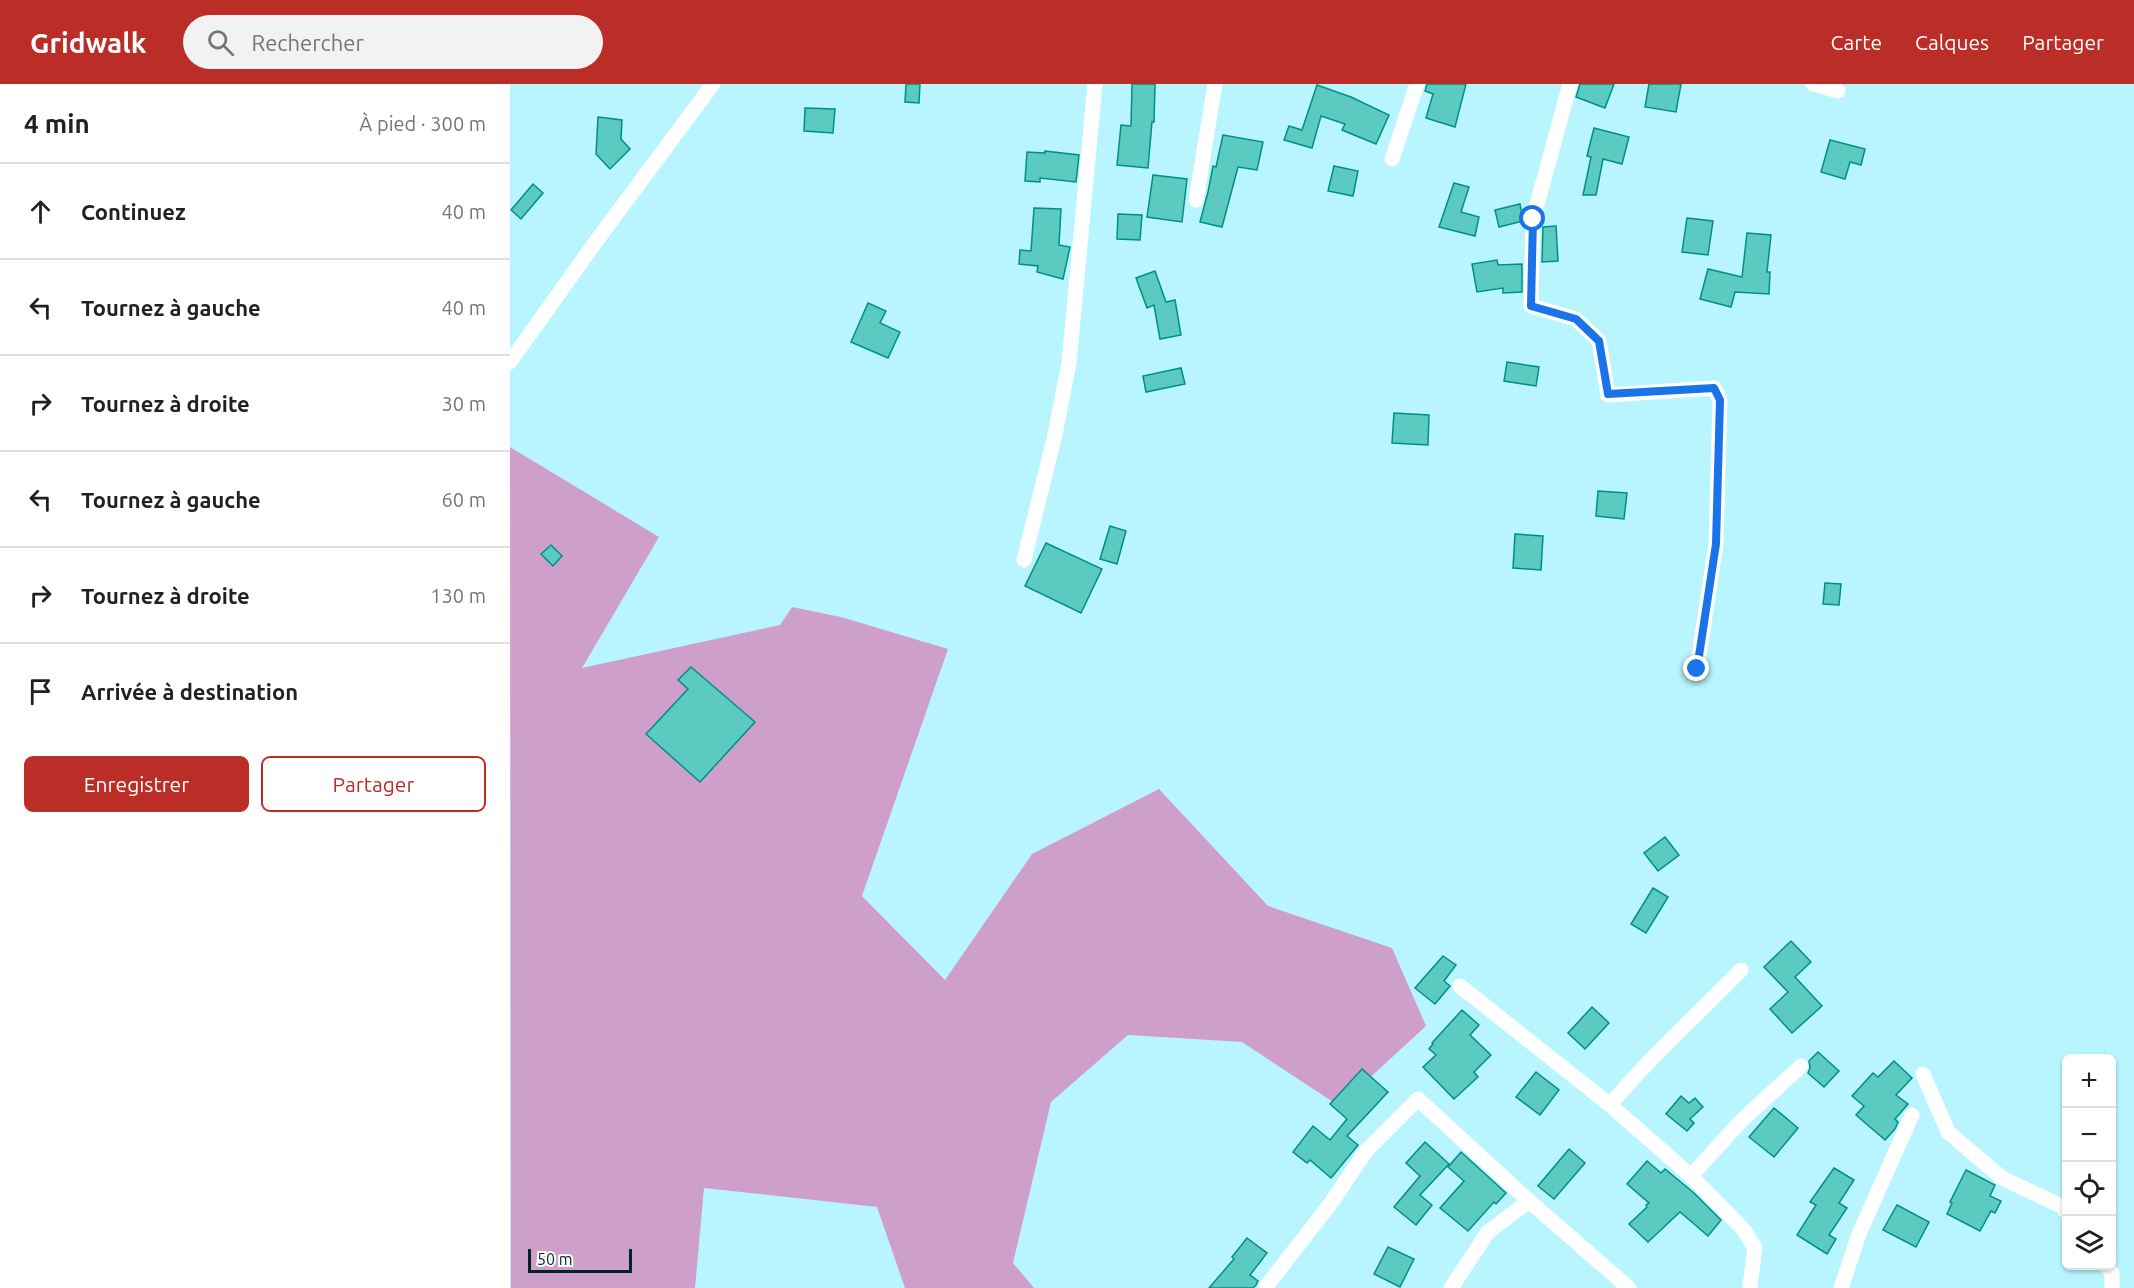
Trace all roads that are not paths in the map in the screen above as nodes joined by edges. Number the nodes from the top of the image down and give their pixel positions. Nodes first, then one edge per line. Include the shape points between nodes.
1 (713, 84) edge
2 (1095, 84) edge
3 (1215, 84) edge
4 (1417, 84) edge
5 (1570, 84) edge
6 (1813, 84) edge
7 (1838, 92) dead end
8 (1392, 159) dead end
9 (1196, 200) dead end
10 (510, 362) edge
11 (1024, 560) dead end
12 (1697, 669) dead end
13 (1741, 970) dead end
14 (1460, 986) dead end
15 (1801, 1066) dead end
16 (1923, 1074) dead end
17 (1610, 1105) junction
18 (1912, 1115) dead end
19 (1691, 1176) junction
20 (1529, 1201) junction
21 (2062, 1207) edge
22 (2109, 1270) edge
23 (1751, 1287) edge
24 (1265, 1288) edge
25 (1451, 1288) edge
26 (1629, 1288) edge
27 (1841, 1288) edge
28 (2112, 1288) edge

1 - 10 street
2 - 11 street via 1069,363
3 - 9 street
4 - 8 street
5 - 12 street via 1533,219 1531,306 1576,319 1599,341 1608,394 1714,388 1720,400 1716,544
6 - 7 street
13 - 17 street
14 - 17 street
15 - 19 street
16 - 21 street via 1948,1132 2002,1178
17 - 19 street
18 - 27 street via 1859,1234
19 - 23 street via 1744,1230 1755,1248
20 - 24 street via 1418,1099 1366,1151
20 - 25 street via 1488,1232
20 - 26 street
22 - 28 street

